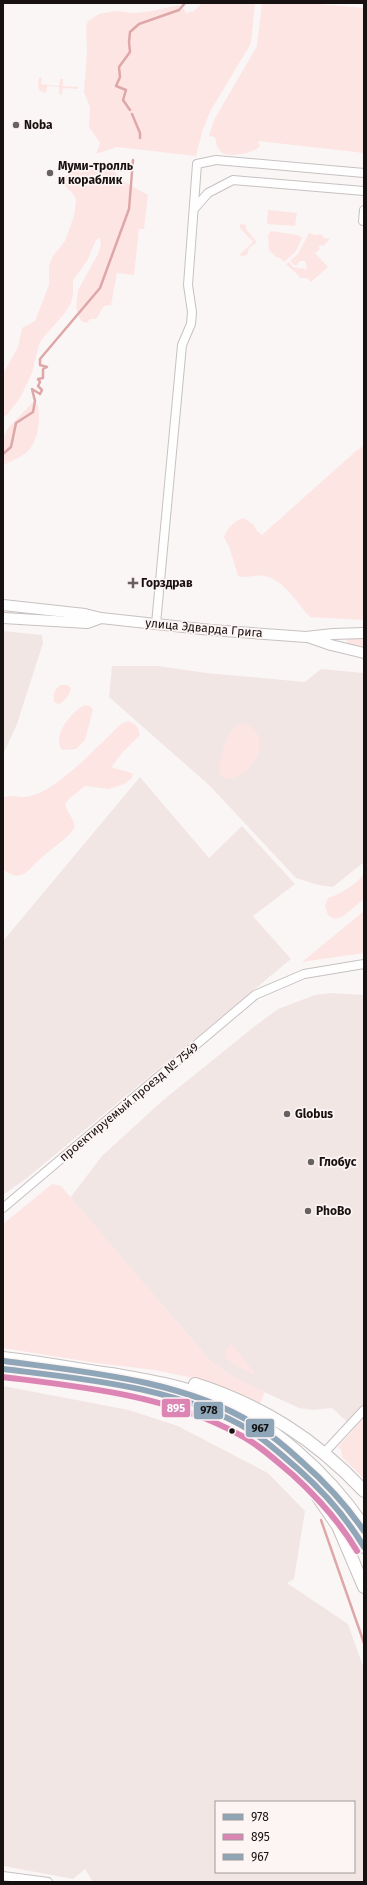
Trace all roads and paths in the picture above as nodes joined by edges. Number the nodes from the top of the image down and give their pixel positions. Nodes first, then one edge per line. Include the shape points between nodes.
1 (364, 173) edge
2 (364, 191) edge
3 (194, 209) junction
4 (364, 210) edge
5 (363, 221) edge
6 (3, 605) edge
7 (3, 618) edge
8 (101, 618) junction
9 (156, 624) junction
10 (364, 633) edge
11 (306, 637) junction
12 (364, 653) edge
13 (364, 964) edge
14 (3, 1208) edge
15 (3, 1358) edge
16 (3, 1369) edge
17 (139, 1379) junction
18 (364, 1410) edge
19 (324, 1453) junction
20 (292, 1463) junction
21 (364, 1491) edge
22 (364, 1527) edge
23 (364, 1547) edge
24 (364, 1587) edge
25 (3, 1876) edge
26 (48, 1882) edge

1 - 3 street via 207,161 197,164
2 - 3 street via 236,180 208,193
3 - 9 street via 188,285 191,324 182,345
4 - 5 street
6 - 8 street, улица Эдварда Грига
7 - 8 street, улица Эдварда Грига via 87,623
8 - 9 street, улица Эдварда Грига
9 - 11 street, улица Эдварда Грига
10 - 11 street, улица Эдварда Грига
11 - 12 street, улица Эдварда Грига via 331,646
13 - 14 street, проектируемый проезд № 7549 via 304,974 256,995
15 - 17 main road
16 - 20 main road via 135,1390 188,1403 244,1427
17 - 19 main road via 195,1384 226,1394 277,1419
17 - 22 main road via 198,1393 248,1416 281,1439 318,1472 337,1491
18 - 19 street
19 - 21 main road
20 - 23 main road via 329,1498
20 - 24 main road via 338,1526
25 - 26 street

